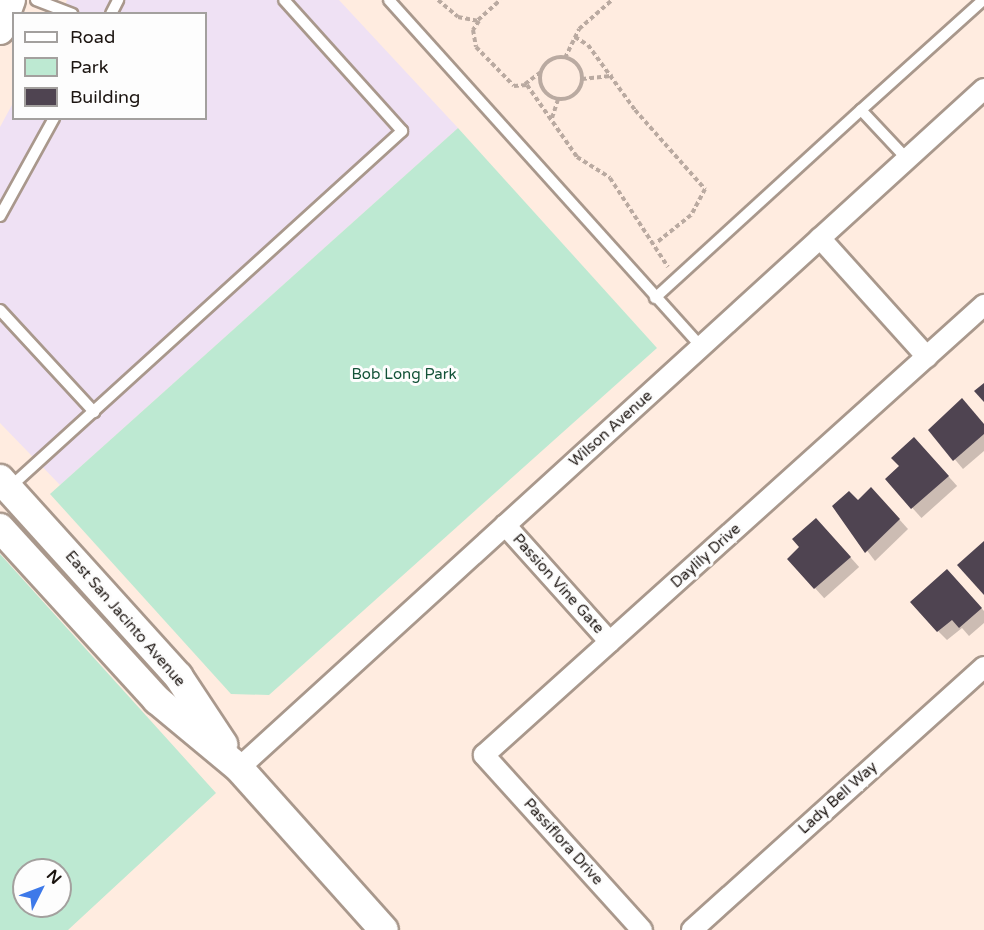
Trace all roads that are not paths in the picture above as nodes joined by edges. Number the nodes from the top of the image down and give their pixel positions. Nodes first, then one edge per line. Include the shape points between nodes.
1 (11, 0) edge
2 (36, 0) edge
3 (284, 0) edge
4 (389, 0) edge
5 (983, 0) edge
6 (67, 12) edge
7 (0, 30) edge
8 (984, 89) edge
9 (861, 110) junction
10 (53, 120) edge
11 (907, 159) junction
12 (0, 216) edge
13 (820, 238) junction
14 (655, 298) junction
15 (984, 305) edge
16 (0, 310) edge
17 (701, 347) junction
18 (927, 357) junction
19 (94, 412) junction
20 (4, 483) edge
21 (505, 525) junction
22 (0, 528) edge
23 (610, 642) junction
24 (984, 667) edge
25 (484, 755) joint
26 (239, 768) junction
27 (384, 930) edge
28 (642, 930) edge
29 (692, 930) edge

1 - 7 main road
2 - 6 lane
3 - 19 lane via 402,131
4 - 14 lane
5 - 9 lane
8 - 11 street, Wilson Avenue
9 - 11 lane
9 - 14 lane
10 - 12 lane
11 - 13 street, Wilson Avenue
13 - 17 street, Wilson Avenue
13 - 18 street
14 - 17 lane
15 - 18 street, Daylily Drive
16 - 19 lane
17 - 21 street, Wilson Avenue
18 - 23 street, Daylily Drive
19 - 20 lane
20 - 26 main road, East San Jacinto Avenue via 178,675
21 - 23 street, Passion Vine Gate
21 - 26 street, Wilson Avenue
22 - 26 main road, East San Jacinto Avenue via 157,700
23 - 25 street, Daylily Drive
24 - 29 street, Lady Bell Way
25 - 28 street, Passiflora Drive
26 - 27 main road, East San Jacinto Avenue

